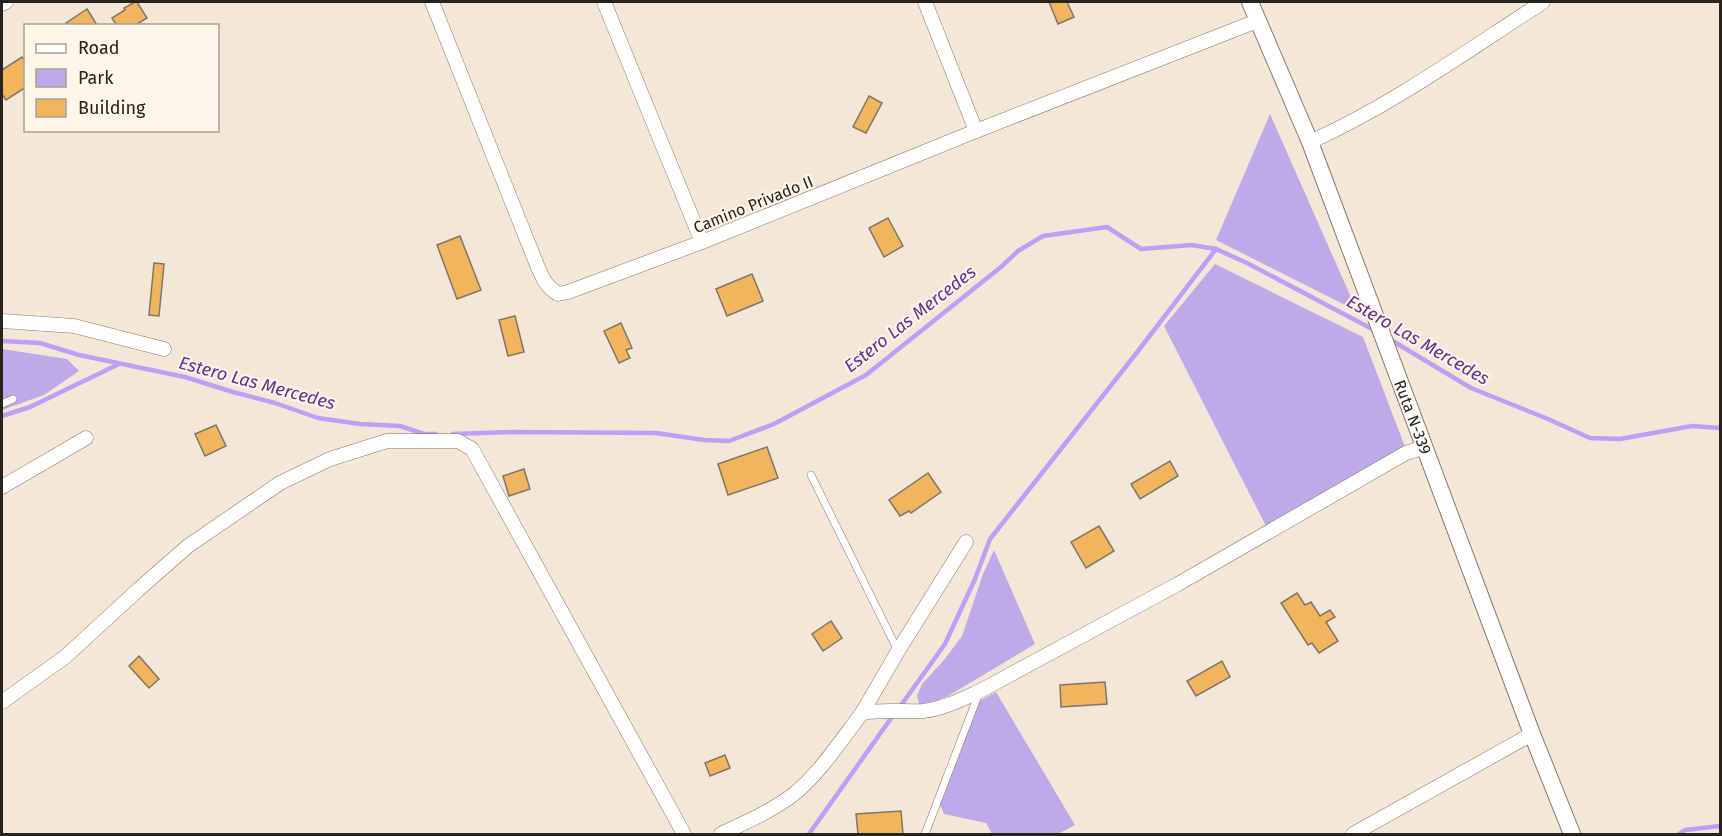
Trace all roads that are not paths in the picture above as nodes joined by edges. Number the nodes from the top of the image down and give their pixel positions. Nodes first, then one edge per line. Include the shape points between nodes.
1 (6, 2) edge
2 (432, 2) edge
3 (604, 2) edge
4 (925, 2) edge
5 (1250, 2) edge
6 (1543, 2) edge
7 (2, 4) edge
8 (1257, 21) junction
9 (976, 131) junction
10 (1310, 142) junction
11 (702, 242) junction
12 (2, 321) edge
13 (164, 349) dead end
14 (14, 399) dead end
15 (2, 404) edge
16 (86, 438) dead end
17 (1425, 447) junction
18 (811, 475) dead end
19 (2, 487) edge
20 (966, 542) dead end
21 (898, 651) junction
22 (980, 691) junction
23 (2, 702) edge
24 (862, 713) junction
25 (1532, 734) junction
26 (684, 834) edge
27 (722, 834) edge
28 (925, 834) edge
29 (1353, 834) edge
30 (1572, 834) edge

1 - 7 street
2 - 11 street, Camino Privado II via 550,290 558,294 568,292
3 - 11 street
4 - 9 street
5 - 8 street, Ruta N-339
6 - 10 street via 1395,97
8 - 9 street, Camino Privado II
8 - 10 street, Ruta N-339
9 - 11 street, Camino Privado II
10 - 17 street, Ruta N-339
12 - 13 street via 74,326
14 - 15 lane
16 - 19 street
17 - 22 street via 1406,453 1178,584
17 - 25 street, Ruta N-339
18 - 21 lane
20 - 21 street
21 - 24 street
22 - 24 street via 924,711
22 - 28 lane
23 - 26 street via 65,657 188,546 280,483 330,459 387,441 458,441 472,449
24 - 27 street via 792,795
25 - 29 street
25 - 30 street, Ruta N-339

